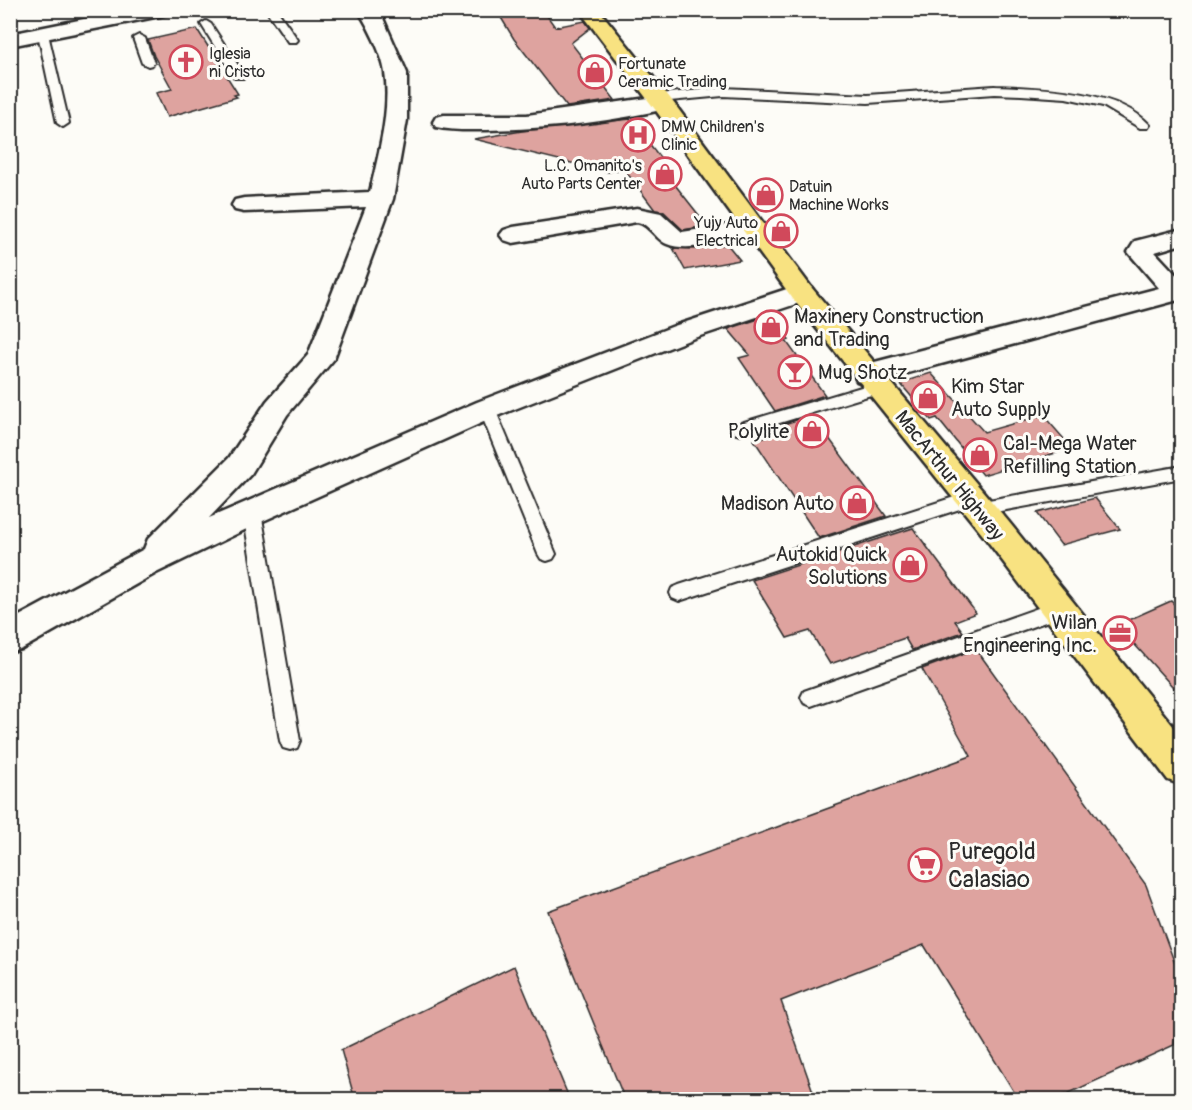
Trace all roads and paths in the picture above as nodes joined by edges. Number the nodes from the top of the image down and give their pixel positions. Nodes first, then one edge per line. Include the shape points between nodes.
1 (160, 10) edge
2 (271, 10) edge
3 (367, 10) edge
4 (588, 10) edge
5 (206, 24) dead end
6 (43, 34) junction
7 (139, 38) dead end
8 (10, 40) edge
9 (292, 40) dead end
10 (148, 63) dead end
11 (239, 76) dead end
12 (661, 100) junction
13 (444, 122) dead end
14 (63, 123) dead end
15 (1144, 125) dead end
16 (381, 199) junction
17 (244, 205) dead end
18 (755, 229) junction
19 (513, 235) dead end
20 (1182, 236) edge
21 (802, 293) junction
22 (873, 381) junction
23 (487, 409) junction
24 (740, 429) dead end
25 (240, 465) junction
26 (1182, 472) edge
27 (975, 503) junction
28 (252, 512) junction
29 (547, 554) dead end
30 (144, 564) junction
31 (679, 592) dead end
32 (1058, 609) junction
33 (10, 638) edge
34 (811, 697) dead end
35 (290, 741) dead end
36 (1182, 767) edge

1 - 6 street
2 - 9 lane
3 - 16 street via 375,20 396,73 396,120
4 - 12 main road, MacArthur Highway
5 - 11 lane
6 - 8 street
6 - 14 lane
7 - 10 lane
12 - 13 street via 582,117 511,124
12 - 15 lane via 723,92 868,99 1021,91 1066,94 1107,103
12 - 18 main road, MacArthur Highway
16 - 17 street
16 - 25 street via 320,358 277,408
18 - 19 street via 680,240 669,237 655,218 637,215
18 - 21 main road, MacArthur Highway
20 - 22 street via 1144,247 1141,252 1171,285 1173,293
21 - 22 main road, MacArthur Highway
21 - 23 street via 684,332
22 - 24 lane
22 - 27 main road, MacArthur Highway
23 - 28 street
23 - 29 lane
25 - 28 street
25 - 30 street
26 - 27 lane
27 - 31 lane
27 - 32 main road, MacArthur Highway
28 - 30 street
28 - 35 lane
30 - 33 street
32 - 34 lane
32 - 36 main road, MacArthur Highway

